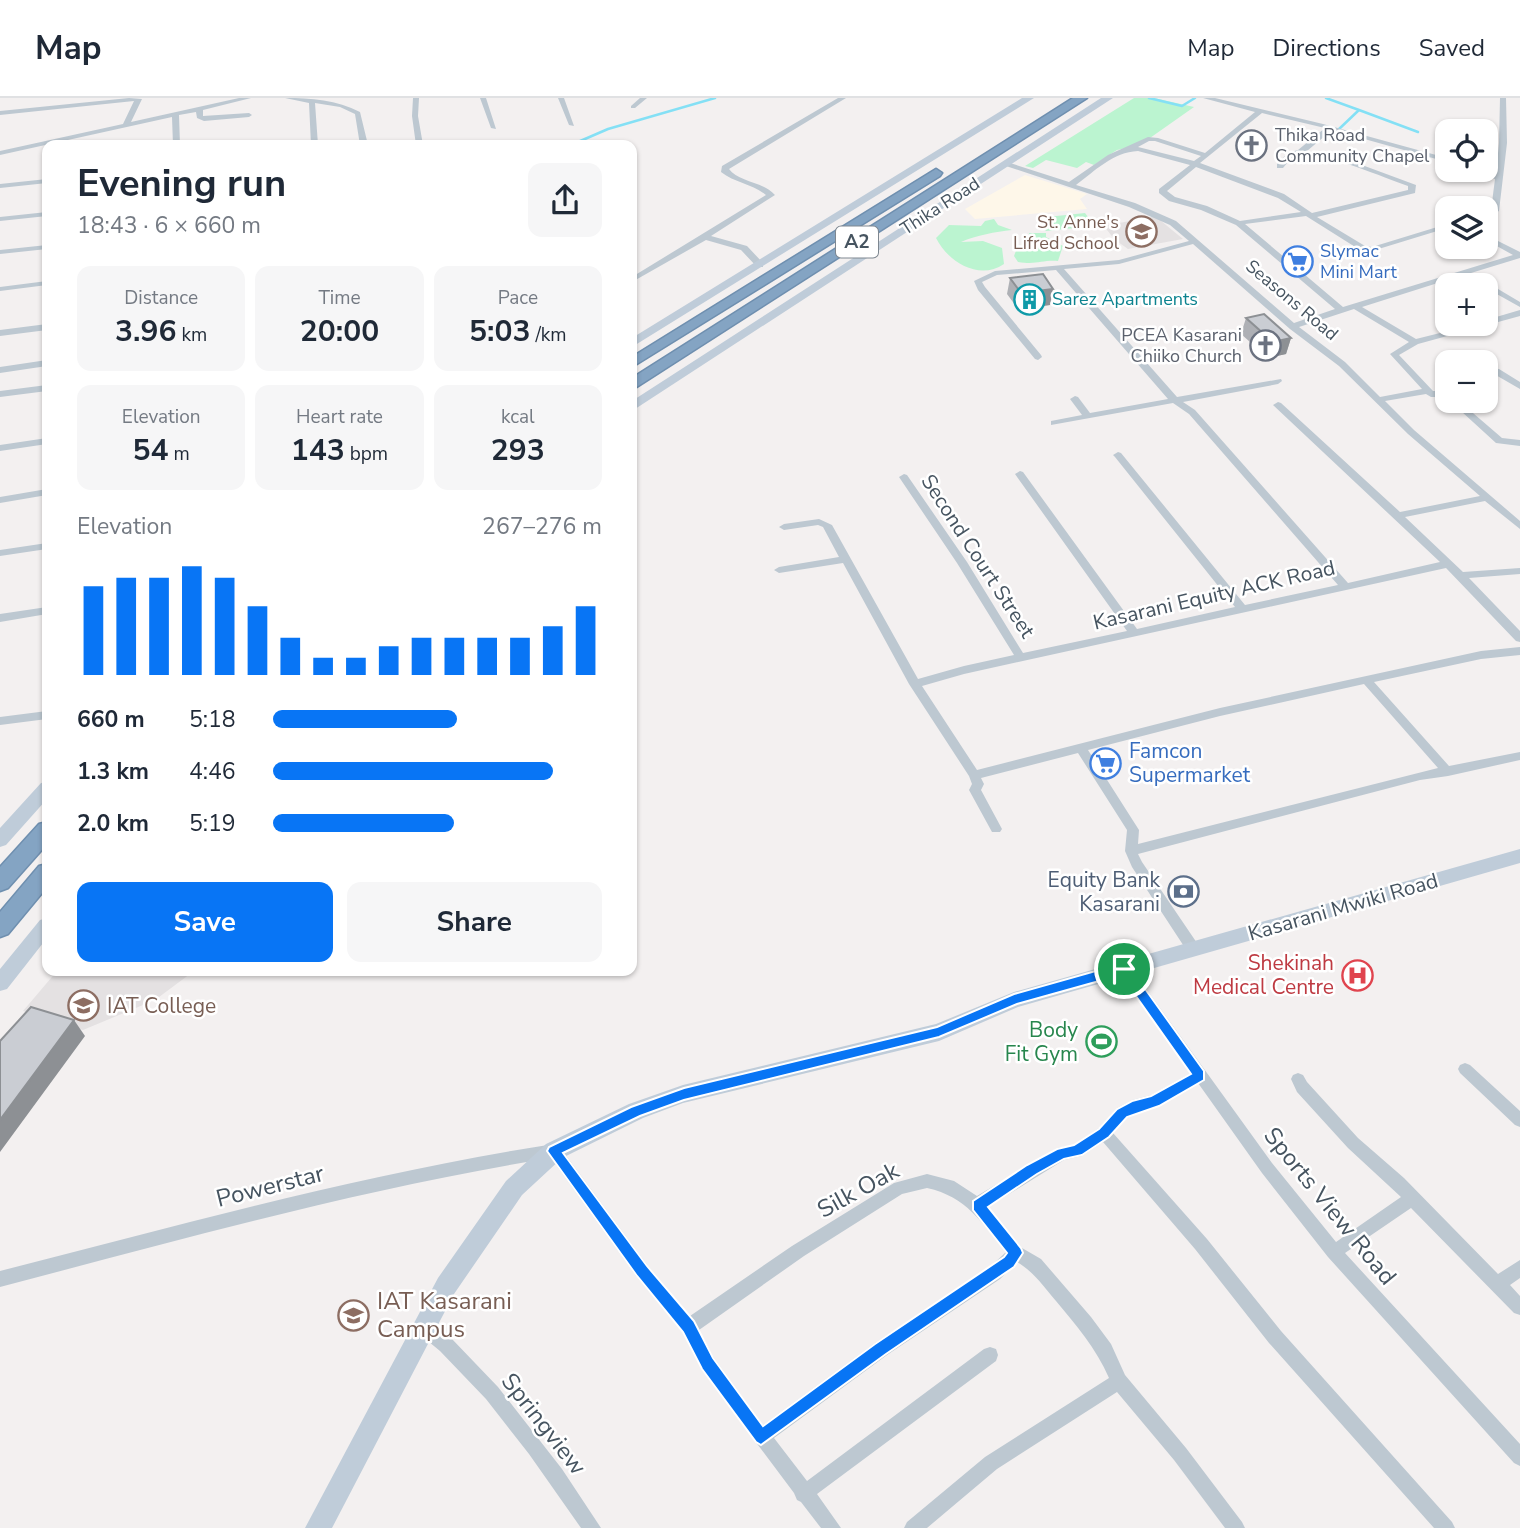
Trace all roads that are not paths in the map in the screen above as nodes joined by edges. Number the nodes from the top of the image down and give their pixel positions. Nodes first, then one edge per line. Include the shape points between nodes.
1 (248, 98) edge
2 (288, 98) edge
3 (347, 98) edge
4 (416, 98) edge
5 (483, 98) edge
6 (644, 98) edge
7 (843, 98) edge
8 (1029, 98) edge
9 (1056, 98) edge
10 (1081, 98) edge
11 (1108, 98) edge
12 (1206, 98) edge
13 (1503, 98) edge
14 (562, 99) edge
15 (312, 101) junction
16 (341, 105) junction
17 (633, 107) dead end
18 (200, 109) junction
19 (1259, 112) junction
20 (0, 113) edge
21 (176, 114) junction
22 (249, 115) dead end
23 (126, 125) junction
24 (572, 125) dead end
25 (494, 128) dead end
26 (1330, 128) junction
27 (58, 140) edge
28 (177, 140) edge
29 (314, 140) edge
30 (363, 140) edge
31 (419, 140) edge
32 (42, 144) edge
33 (1131, 148) junction
34 (1301, 152) junction
35 (0, 153) edge
36 (1205, 155) junction
37 (1435, 157) edge
38 (1004, 164) junction
39 (1195, 164) junction
40 (1280, 166) dead end
41 (1498, 171) edge
42 (42, 182) edge
43 (1070, 186) junction
44 (0, 187) edge
45 (1172, 199) junction
46 (1132, 205) junction
47 (42, 215) edge
48 (1309, 215) junction
49 (0, 219) edge
50 (1239, 223) junction
51 (1435, 229) edge
52 (705, 237) junction
53 (1196, 241) junction
54 (1498, 243) edge
55 (42, 248) edge
56 (0, 252) edge
57 (1520, 255) edge
58 (760, 265) junction
59 (1058, 267) junction
60 (1465, 273) edge
61 (637, 277) edge
62 (1435, 282) edge
63 (42, 285) edge
64 (0, 289) edge
65 (1498, 292) edge
66 (1520, 305) edge
67 (1355, 306) junction
68 (1341, 310) junction
69 (1520, 313) edge
70 (1498, 320) edge
71 (1293, 327) junction
72 (42, 328) edge
73 (0, 333) edge
74 (1438, 336) edge
75 (637, 340) edge
76 (1415, 342) junction
77 (1038, 357) dead end
78 (637, 360) edge
79 (42, 364) edge
80 (0, 370) edge
81 (1498, 372) edge
82 (1264, 374) dead end
83 (637, 382) edge
84 (1520, 386) edge
85 (42, 389) edge
86 (1428, 391) junction
87 (0, 394) edge
88 (1435, 394) edge
89 (1075, 399) dead end
90 (1174, 400) junction
91 (1377, 400) junction
92 (637, 404) edge
93 (1278, 405) dead end
94 (1467, 413) edge
95 (1088, 417) junction
96 (1054, 423) dead end
97 (42, 442) edge
98 (1520, 443) edge
99 (0, 448) edge
100 (1118, 455) dead end
101 (1020, 474) dead end
102 (904, 477) dead end
103 (42, 493) edge
104 (1487, 498) junction
105 (0, 500) edge
106 (1398, 515) junction
107 (1520, 526) edge
108 (785, 527) dead end
109 (42, 547) edge
110 (0, 553) edge
111 (846, 559) junction
112 (1448, 564) junction
113 (779, 570) dead end
114 (1520, 571) edge
115 (1461, 575) junction
116 (1345, 586) junction
117 (1243, 610) junction
118 (42, 612) edge
119 (0, 618) edge
120 (1134, 633) junction
121 (1520, 638) edge
122 (1520, 651) edge
123 (1020, 657) junction
124 (1367, 681) junction
125 (915, 684) junction
126 (42, 716) edge
127 (0, 721) edge
128 (1080, 747) junction
129 (1520, 756) edge
130 (1448, 772) junction
131 (974, 775) junction
132 (42, 794) edge
133 (996, 829) dead end
134 (42, 835) edge
135 (0, 840) edge
136 (1131, 851) junction
137 (1520, 856) edge
138 (42, 878) edge
139 (0, 881) edge
140 (0, 928) edge
141 (42, 931) edge
142 (1194, 950) junction
143 (1124, 969) junction
144 (0, 983) edge
145 (1465, 1069) dead end
146 (1200, 1075) junction
147 (1298, 1079) dead end
148 (1520, 1119) edge
149 (1104, 1133) junction
150 (554, 1151) junction
151 (1412, 1198) junction
152 (978, 1205) junction
153 (1334, 1252) junction
154 (1016, 1253) junction
155 (1520, 1268) edge
156 (0, 1279) edge
157 (1498, 1284) junction
158 (1520, 1307) edge
159 (423, 1326) junction
160 (689, 1327) junction
161 (990, 1355) dead end
162 (1119, 1381) junction
163 (761, 1437) junction
164 (1520, 1457) edge
165 (803, 1494) junction
166 (318, 1528) edge
167 (592, 1528) edge
168 (832, 1528) edge
169 (913, 1528) edge
170 (1236, 1528) edge
171 (1446, 1528) edge

1 - 18 street
2 - 15 street
3 - 16 street
4 - 31 street
5 - 25 street
6 - 17 street
7 - 52 street via 725,168 726,174 771,195
8 - 58 main road
9 - 78 highway, Thika Road / A2
10 - 83 highway, Thika Road / A2
11 - 38 main road, Thika Road
12 - 19 street
13 - 41 street
14 - 24 street
15 - 16 street
15 - 29 street
16 - 30 street via 358,113
18 - 21 street
18 - 22 street via 199,117 204,120
19 - 26 street
19 - 36 street
20 - 23 street via 139,99
21 - 23 street
21 - 28 street
23 - 27 street
26 - 34 street
26 - 37 street
32 - 35 street
33 - 36 street via 1156,139
33 - 39 street
33 - 43 street via 1106,159
34 - 40 street
34 - 48 street via 1414,187
36 - 39 street
38 - 43 street, Seasons Road
38 - 92 main road, Thika Road
39 - 45 street via 1163,188 1164,195
39 - 48 street via 1282,196
42 - 44 street
43 - 46 street, Seasons Road
45 - 46 street
45 - 50 street
46 - 53 street, Seasons Road via 1165,218
47 - 49 street
48 - 50 street
48 - 51 street via 1367,249
50 - 68 street
52 - 58 street via 744,248
52 - 61 street
53 - 59 street via 1129,260
53 - 71 street, Seasons Road
54 - 57 street
55 - 56 street
57 - 60 street
58 - 75 main road
59 - 77 street via 995,273 978,281
59 - 90 street
62 - 67 street
63 - 64 street
65 - 66 street
67 - 68 street
67 - 76 street
68 - 71 street
69 - 70 street
71 - 91 street, Seasons Road via 1342,364
72 - 73 street
74 - 76 street
76 - 86 street via 1394,354
79 - 80 street
81 - 84 street
82 - 90 street via 1275,382
85 - 87 street
86 - 88 street
86 - 91 street
89 - 95 street
90 - 95 street
90 - 116 street via 1192,412
91 - 104 street, Seasons Road
93 - 106 street
94 - 98 street via 1499,441
95 - 96 street
97 - 99 street
100 - 117 street
101 - 120 street
102 - 123 street, Second Court Street
103 - 105 street
104 - 106 street
104 - 107 street, Seasons Road
106 - 112 street
108 - 111 street via 825,523
109 - 110 street
111 - 113 street
111 - 125 street
112 - 115 street
112 - 116 street, Kasarani Equity ACK Road
114 - 115 street
115 - 121 street
116 - 117 street, Kasarani Equity ACK Road
117 - 120 street, Kasarani Equity ACK Road
118 - 119 street
120 - 123 street, Kasarani Equity ACK Road
122 - 124 street via 1481,654
123 - 125 street, Kasarani Equity ACK Road
124 - 128 street
124 - 130 street
125 - 131 street
126 - 127 street
128 - 131 street
128 - 136 street via 1133,830
129 - 130 street
130 - 136 street
131 - 133 street via 975,790
132 - 135 main road
134 - 139 highway
136 - 142 street
137 - 142 main road, Kasarani Mwiki Road
138 - 140 highway
141 - 144 main road
142 - 143 main road, Kasarani Mwiki Road
143 - 146 street, Sports View Road
143 - 150 main road, Kasarani Mwiki Road via 1014,1000 939,1032 684,1094 636,1111
145 - 148 street
146 - 149 street via 1122,1113
146 - 153 street, Sports View Road
147 - 151 street via 1353,1143
149 - 152 street via 1077,1151 1062,1153 1032,1170
149 - 171 street via 1275,1336
150 - 156 street, Powerstar via 476,1162 341,1191
150 - 159 main road, Kasarani Mwiki Road via 514,1188
150 - 160 street
151 - 153 street
151 - 157 street
152 - 154 street, Silk Oak
152 - 160 street, Silk Oak via 949,1186 927,1181 899,1188
153 - 164 street, Sports View Road
154 - 162 street, Silk Oak via 1035,1264 1085,1323 1105,1350
154 - 163 street via 994,1274
155 - 157 street
157 - 158 street
159 - 166 main road, Kasarani Mwiki Road
159 - 167 street, Springview via 449,1345 505,1411
160 - 163 street via 708,1364
161 - 165 street
162 - 169 street via 991,1463
162 - 170 street
163 - 165 street
165 - 168 street

